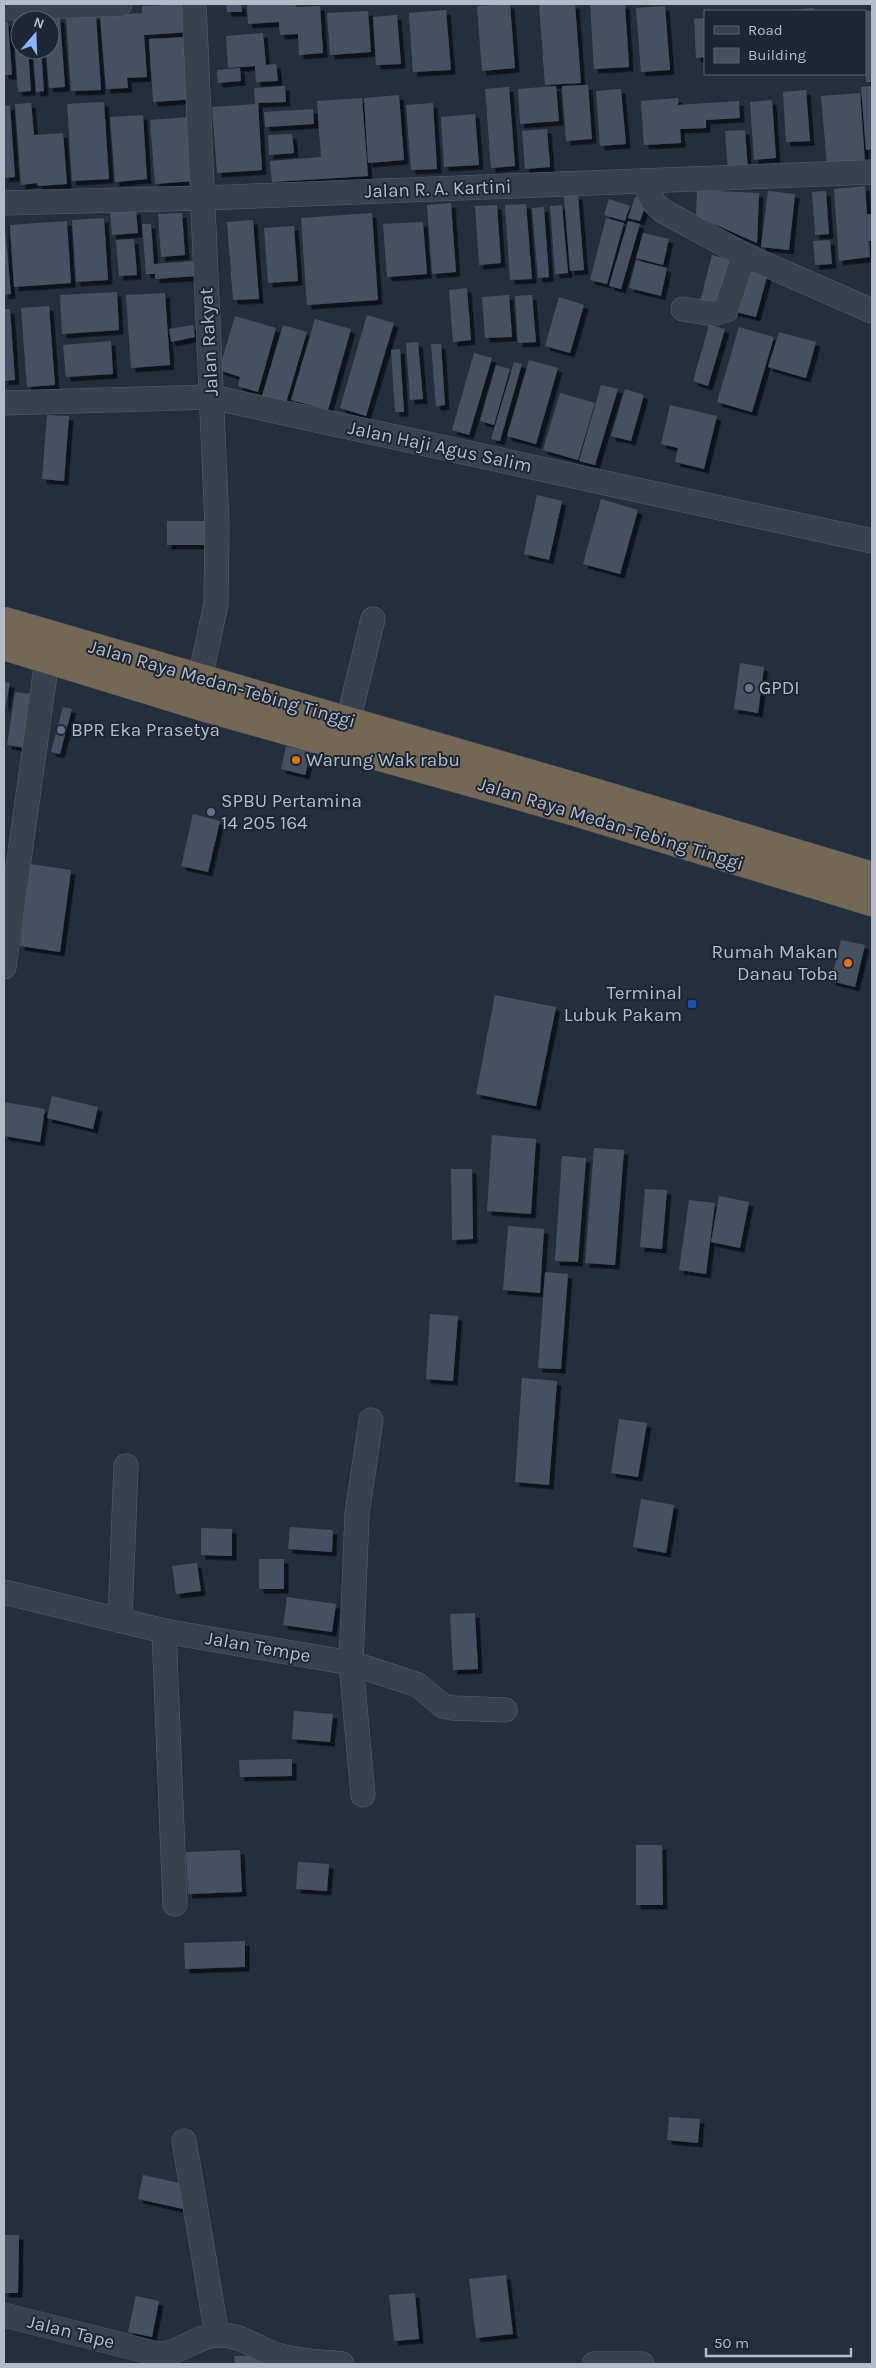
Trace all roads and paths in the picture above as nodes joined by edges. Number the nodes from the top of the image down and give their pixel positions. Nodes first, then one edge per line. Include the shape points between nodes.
1 (120, 4) edge
2 (194, 4) edge
3 (4, 8) edge
4 (872, 172) edge
5 (642, 181) junction
6 (202, 198) junction
7 (4, 203) edge
8 (744, 255) junction
9 (683, 309) dead end
10 (872, 311) edge
11 (211, 397) junction
12 (4, 403) edge
13 (872, 541) edge
14 (373, 619) dead end
15 (4, 621) edge
16 (4, 646) edge
17 (47, 660) junction
18 (200, 678) junction
19 (348, 721) junction
20 (576, 800) junction
21 (787, 864) junction
22 (872, 876) edge
23 (872, 902) edge
24 (4, 967) edge
25 (371, 1420) dead end
26 (126, 1466) dead end
27 (4, 1592) edge
28 (120, 1620) junction
29 (164, 1631) junction
30 (351, 1663) junction
31 (505, 1710) dead end
32 (363, 1795) dead end
33 (174, 1904) dead end
34 (184, 2141) dead end
35 (4, 2315) edge
36 (216, 2335) junction
37 (175, 2354) edge
38 (342, 2364) edge
39 (594, 2364) edge
40 (642, 2364) edge

1 - 3 street
2 - 6 street, Jalan Rakyat
4 - 5 street, Jalan R. A. Kartini
5 - 6 street, Jalan R. A. Kartini
5 - 8 street via 654,203 663,211
6 - 7 street, Jalan R. A. Kartini
6 - 11 street, Jalan Rakyat
8 - 9 street via 726,310 714,314
8 - 10 street
11 - 12 street, Jalan Haji Agus Salim
11 - 13 street, Jalan Haji Agus Salim
11 - 18 street, Jalan Rakyat via 217,524 216,584 212,629
14 - 19 street
15 - 18 highway, Jalan Raya Medan-Tebing Tinggi
16 - 17 highway, Jalan Raya Medan-Tebing Tinggi
17 - 20 highway, Jalan Raya Medan-Tebing Tinggi via 206,708
17 - 24 street
18 - 19 highway, Jalan Raya Medan-Tebing Tinggi
19 - 20 highway, Jalan Raya Medan-Tebing Tinggi
20 - 21 highway, Jalan Raya Medan-Tebing Tinggi
21 - 22 highway, Jalan Raya Medan-Tebing Tinggi
21 - 23 highway, Jalan Raya Medan-Tebing Tinggi
25 - 30 street via 357,1514
26 - 28 street
27 - 28 street, Jalan Tempe
28 - 29 street, Jalan Tempe
29 - 30 street, Jalan Tempe
29 - 33 street
30 - 31 street, Jalan Tempe via 418,1685 443,1706
30 - 32 street
34 - 36 street
35 - 37 street, Jalan Tape via 148,2352
36 - 37 street
36 - 38 street via 239,2337 282,2356
39 - 40 street

